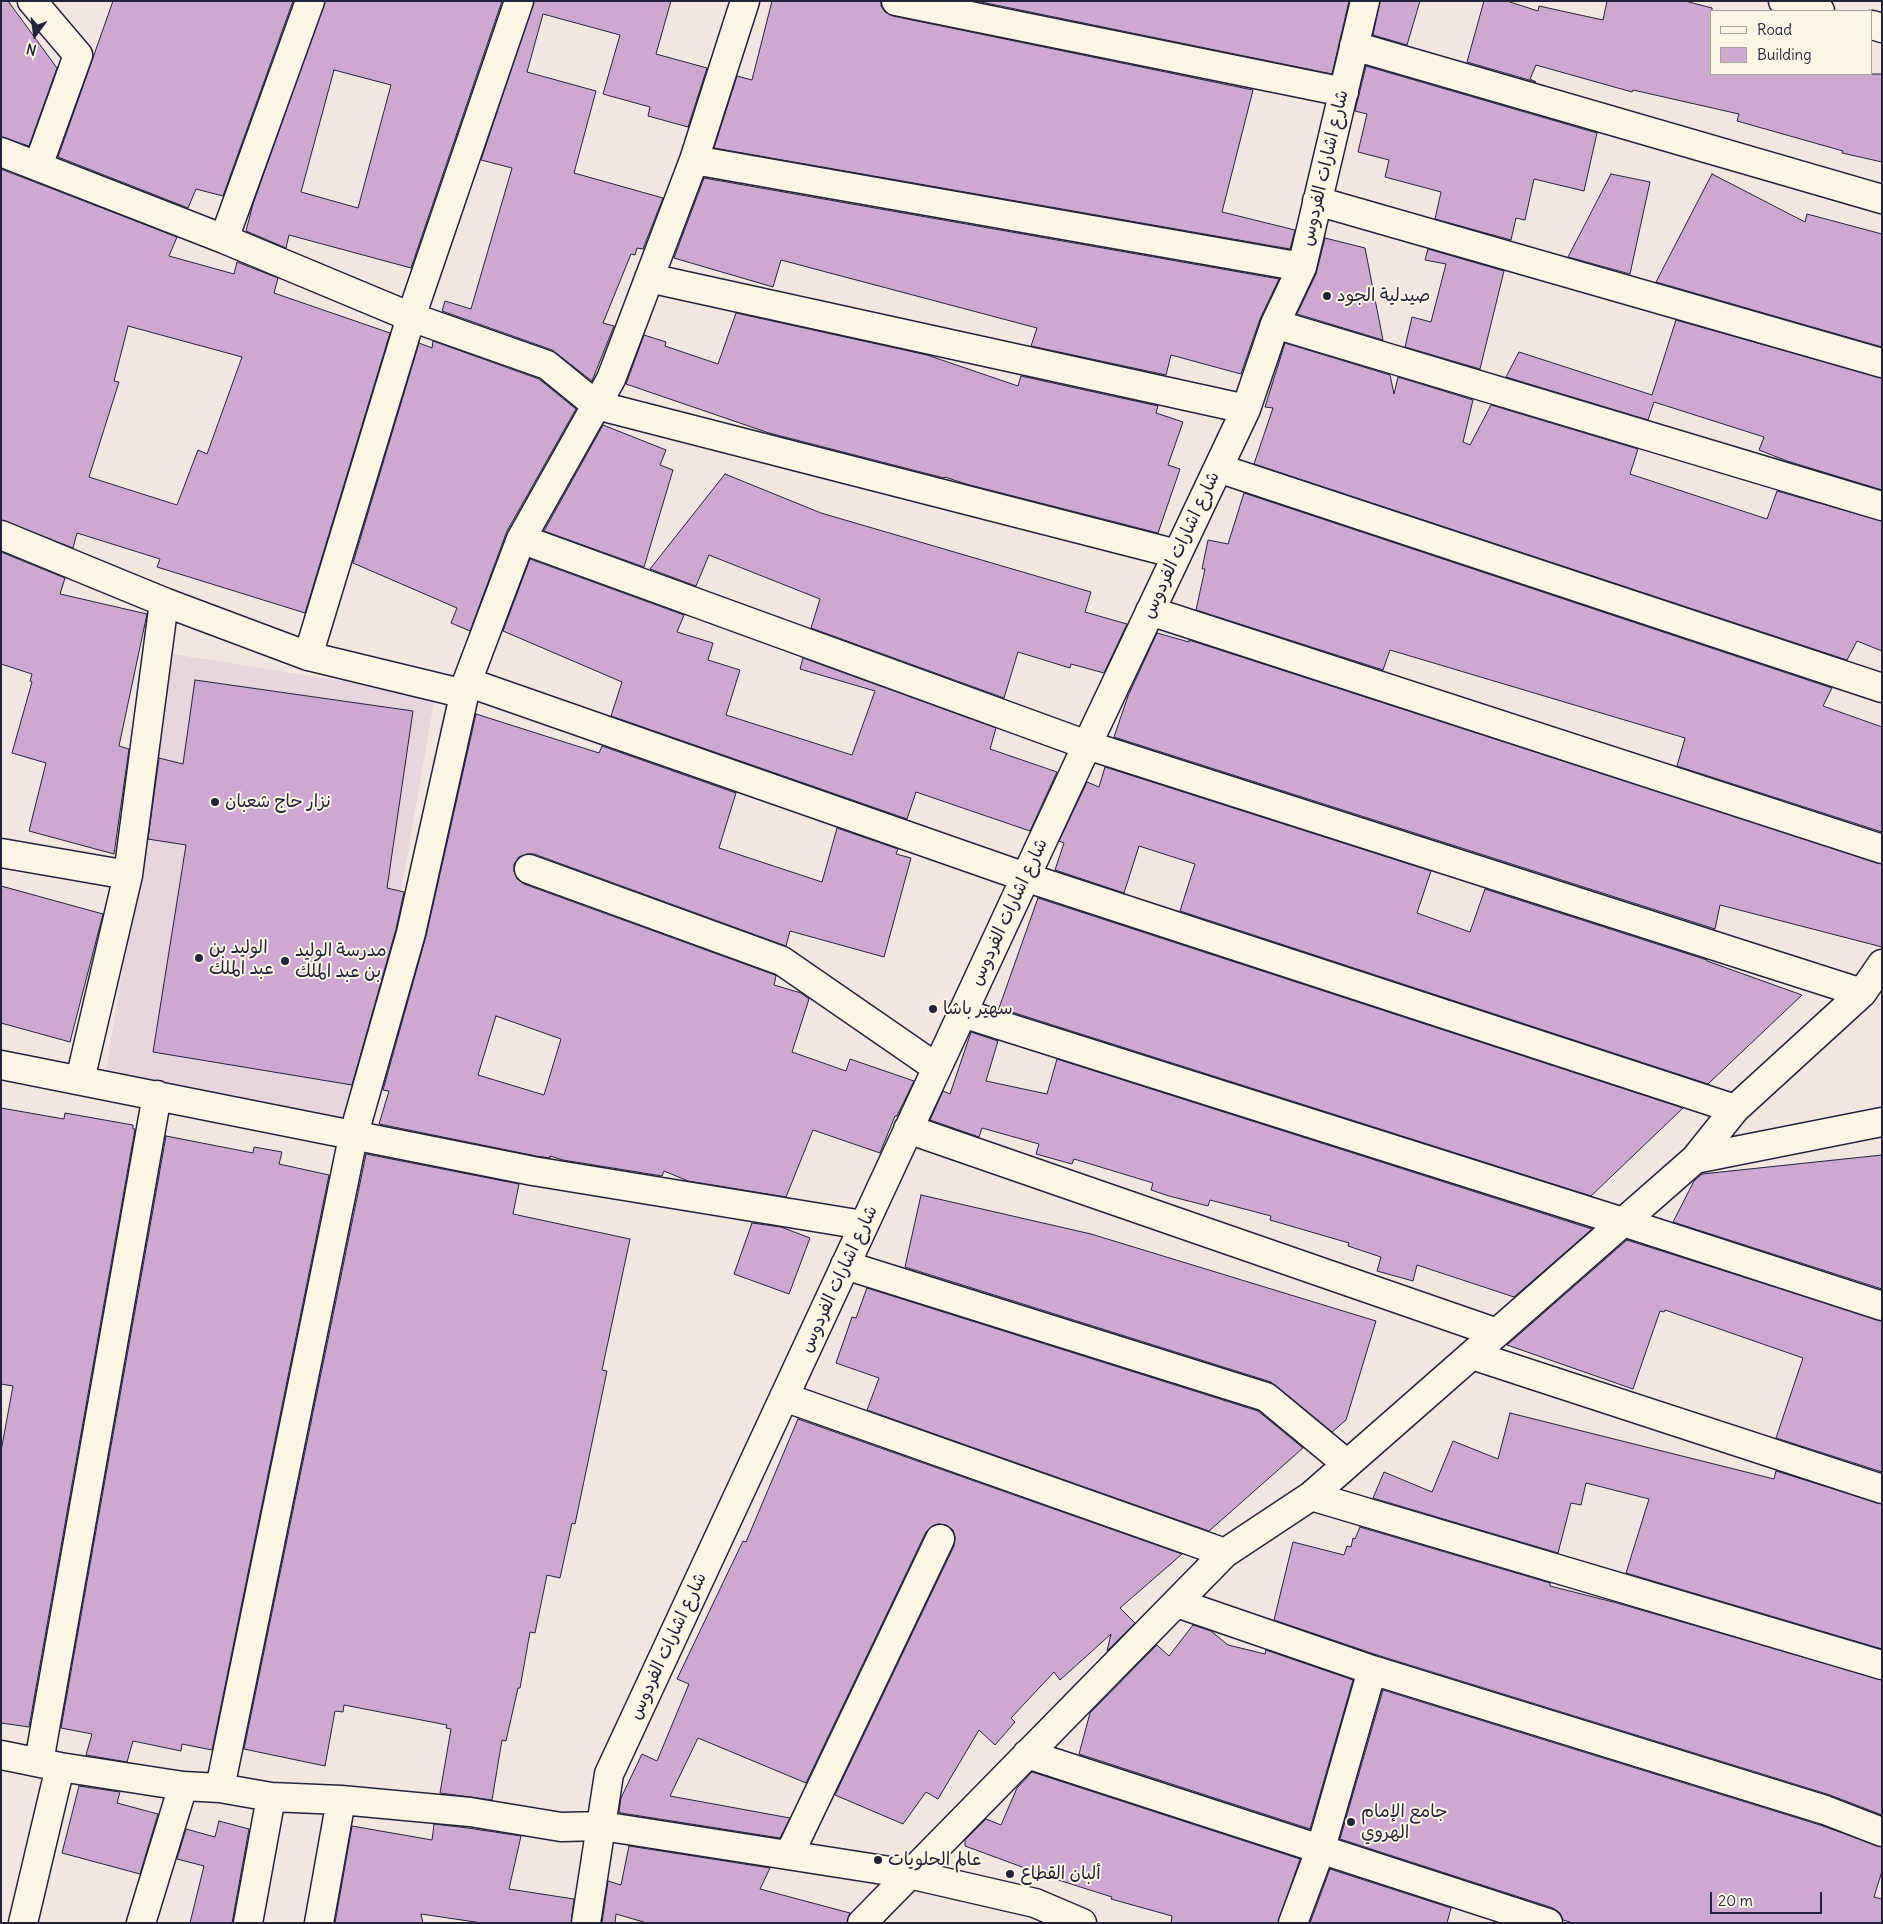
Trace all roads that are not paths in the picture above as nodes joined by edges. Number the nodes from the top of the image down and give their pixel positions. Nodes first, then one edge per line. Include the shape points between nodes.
1 (32, 1) edge
2 (310, 1) edge
3 (519, 1) edge
4 (745, 1) edge
5 (896, 1) edge
6 (1365, 1) edge
7 (1783, 1) edge
8 (1816, 10) edge
9 (1354, 46) junction
10 (1344, 92) junction
11 (1, 152) edge
12 (694, 160) junction
13 (38, 166) junction
14 (1882, 199) edge
15 (1318, 200) junction
16 (224, 238) junction
17 (1302, 267) junction
18 (649, 278) junction
19 (411, 317) junction
20 (1275, 324) junction
21 (1882, 363) edge
22 (596, 405) junction
23 (1246, 409) junction
24 (1218, 468) junction
25 (1882, 506) edge
26 (1, 535) edge
27 (520, 539) junction
28 (1177, 554) junction
29 (164, 602) junction
30 (1150, 611) junction
31 (308, 656) junction
32 (466, 688) junction
33 (1882, 688) edge
34 (1087, 745) junction
35 (1882, 849) edge
36 (1, 853) edge
37 (529, 869) dead end
38 (128, 875) junction
39 (1025, 877) junction
40 (1882, 964) edge
41 (1862, 993) junction
42 (962, 1013) junction
43 (1, 1065) edge
44 (937, 1068) junction
45 (80, 1080) junction
46 (157, 1095) junction
47 (1735, 1109) junction
48 (1882, 1122) edge
49 (908, 1129) junction
50 (353, 1137) junction
51 (1695, 1159) junction
52 (1623, 1222) junction
53 (864, 1225) junction
54 (845, 1264) junction
55 (1882, 1306) edge
56 (1497, 1333) junction
57 (1472, 1355) junction
58 (784, 1397) junction
59 (1347, 1464) junction
60 (1882, 1490) edge
61 (1311, 1496) junction
62 (940, 1539) dead end
63 (1225, 1553) junction
64 (1177, 1603) junction
65 (1882, 1666) edge
66 (1372, 1670) junction
67 (1027, 1754) junction
68 (1, 1755) edge
69 (49, 1765) junction
70 (182, 1786) junction
71 (220, 1788) junction
72 (271, 1797) junction
73 (341, 1800) junction
74 (602, 1826) junction
75 (1882, 1832) edge
76 (1321, 1848) junction
77 (789, 1855) junction
78 (909, 1874) junction
79 (1034, 1913) edge
80 (23, 1923) edge
81 (141, 1923) edge
82 (248, 1923) edge
83 (319, 1923) edge
84 (586, 1923) edge
85 (862, 1923) edge
86 (1082, 1923) edge
87 (1294, 1923) edge
88 (1548, 1923) edge

1 - 13 street via 78,55
2 - 16 street
3 - 19 street
4 - 12 street
5 - 10 street
6 - 9 street, شارع اشارات الفردوس
7 - 8 street
9 - 10 street, شارع اشارات الفردوس
9 - 14 street
10 - 15 street, شارع اشارات الفردوس
11 - 13 street
12 - 17 street
12 - 18 street
13 - 16 street
15 - 17 street, شارع اشارات الفردوس
15 - 21 street
16 - 19 street
17 - 20 street, شارع اشارات الفردوس
18 - 22 street via 611,379
18 - 23 street
19 - 22 street via 547,365
19 - 31 street
20 - 23 street, شارع اشارات الفردوس
20 - 25 street
22 - 27 street
22 - 28 street
23 - 24 street, شارع اشارات الفردوس
24 - 28 street, شارع اشارات الفردوس
24 - 33 street
26 - 29 street
27 - 32 street
27 - 34 street
28 - 30 street, شارع اشارات الفردوس
29 - 31 street
29 - 38 street
30 - 34 street, شارع اشارات الفردوس
30 - 35 street
31 - 32 street
32 - 39 street
32 - 50 street via 411,933
34 - 39 street, شارع اشارات الفردوس
34 - 41 street
36 - 38 street
37 - 44 street via 782,961
38 - 45 street
39 - 42 street, شارع اشارات الفردوس
39 - 47 street
40 - 41 street
41 - 47 street
42 - 44 street, شارع اشارات الفردوس
42 - 52 street
43 - 45 street
44 - 49 street, شارع اشارات الفردوس
45 - 46 street
46 - 50 street
46 - 69 street
47 - 51 street
48 - 51 street
49 - 53 street, شارع اشارات الفردوس
49 - 56 street
50 - 53 street via 533,1171
50 - 71 street
51 - 52 street
52 - 55 street
52 - 56 street
53 - 54 street, شارع اشارات الفردوس
54 - 58 street, شارع اشارات الفردوس
54 - 59 street via 1266,1397
56 - 57 street
57 - 59 street
57 - 60 street
58 - 63 street
58 - 74 street, شارع اشارات الفردوس via 609,1774
59 - 61 street
61 - 63 street
61 - 65 street
62 - 77 street
63 - 64 street
64 - 66 street
64 - 67 street
66 - 75 street via 1826,1810
66 - 76 street
67 - 76 street
67 - 78 street
68 - 69 street
69 - 70 street
69 - 80 street
70 - 71 street
70 - 81 street
71 - 72 street
72 - 73 street
72 - 82 street
73 - 74 street via 470,1812 561,1827
73 - 83 street
74 - 77 street
74 - 84 street, شارع اشارات الفردوس
76 - 87 street
76 - 88 street
77 - 78 street
78 - 79 street
78 - 85 street
79 - 86 street

